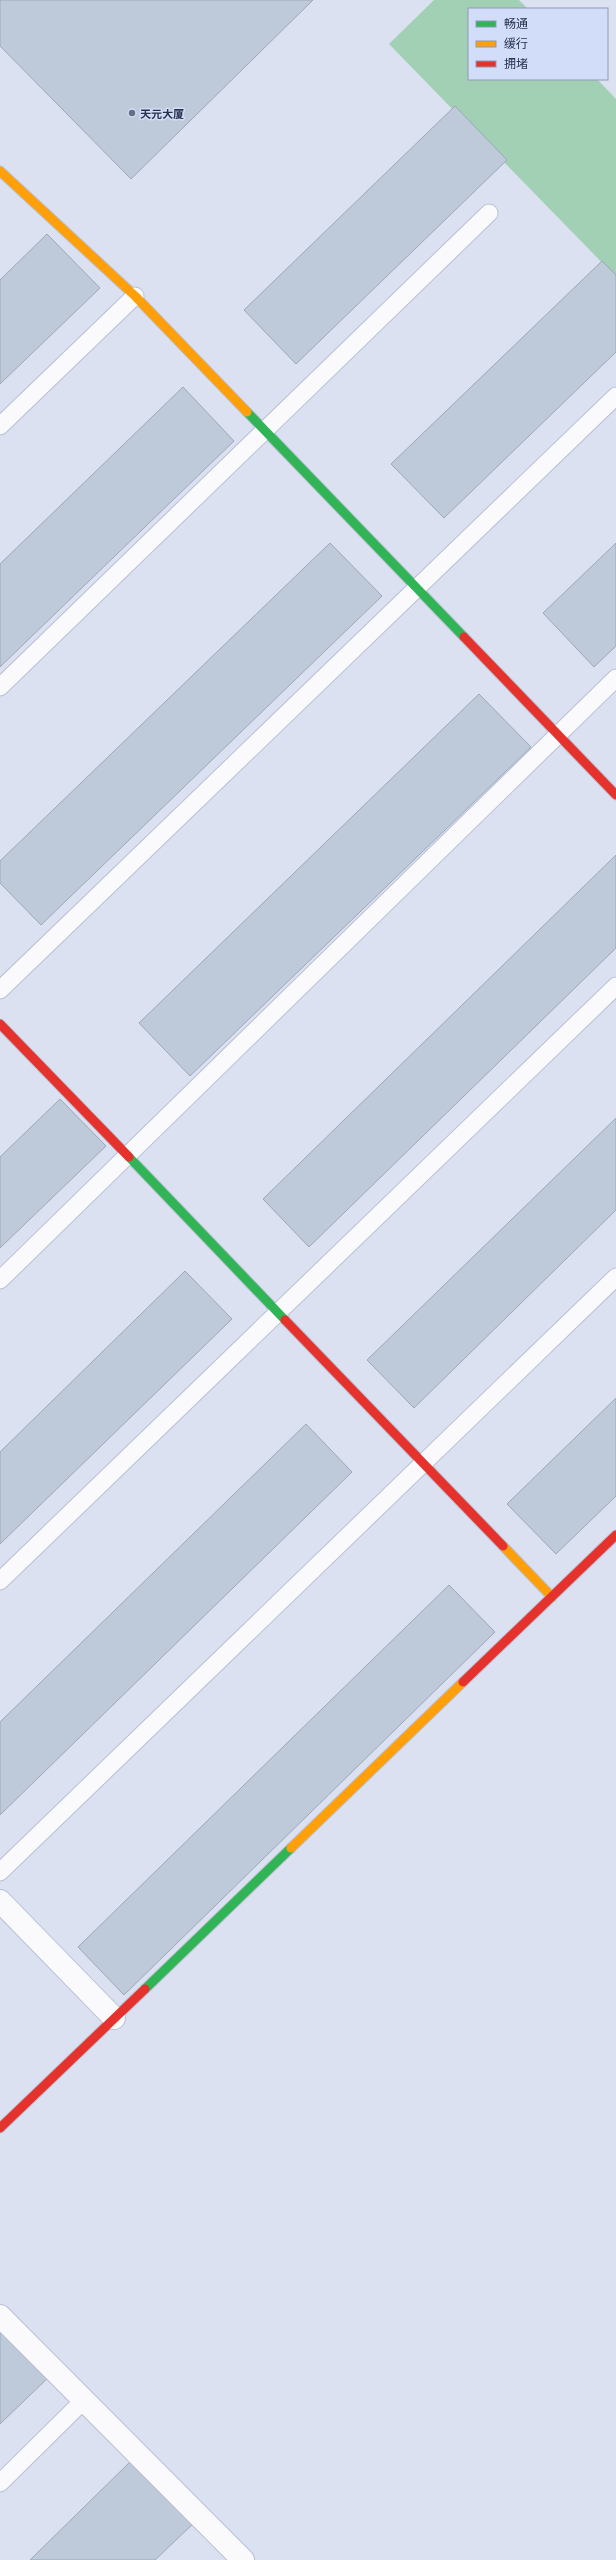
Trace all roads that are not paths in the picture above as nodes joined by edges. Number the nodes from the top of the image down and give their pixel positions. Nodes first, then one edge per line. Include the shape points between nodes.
1 (0, 171) edge
2 (489, 213) dead end
3 (134, 296) junction
4 (616, 396) edge
5 (0, 426) edge
6 (264, 431) junction
7 (417, 589) junction
8 (616, 678) edge
9 (0, 687) edge
10 (558, 735) junction
11 (616, 795) edge
12 (616, 986) edge
13 (0, 990) edge
14 (0, 1024) edge
15 (128, 1156) junction
16 (616, 1277) edge
17 (0, 1280) edge
18 (279, 1312) junction
19 (424, 1462) junction
20 (616, 1535) edge
21 (0, 1581) edge
22 (552, 1597) junction
23 (0, 1872) edge
24 (0, 1901) edge
25 (114, 2018) junction
26 (0, 2128) edge
27 (0, 2316) edge
28 (84, 2400) junction
29 (0, 2482) edge
30 (242, 2560) edge

1 - 3 street
2 - 6 lane
3 - 5 lane
3 - 6 street
4 - 7 lane
6 - 7 street
6 - 9 lane
7 - 10 street
7 - 13 lane
8 - 10 lane
10 - 11 street
10 - 15 lane
12 - 18 lane
14 - 15 street
15 - 17 lane
15 - 18 street
16 - 19 lane
18 - 19 street
18 - 21 lane
19 - 22 street
19 - 23 lane
20 - 22 street
22 - 25 street
24 - 25 street
25 - 26 street
27 - 28 street
28 - 29 lane
28 - 30 street

